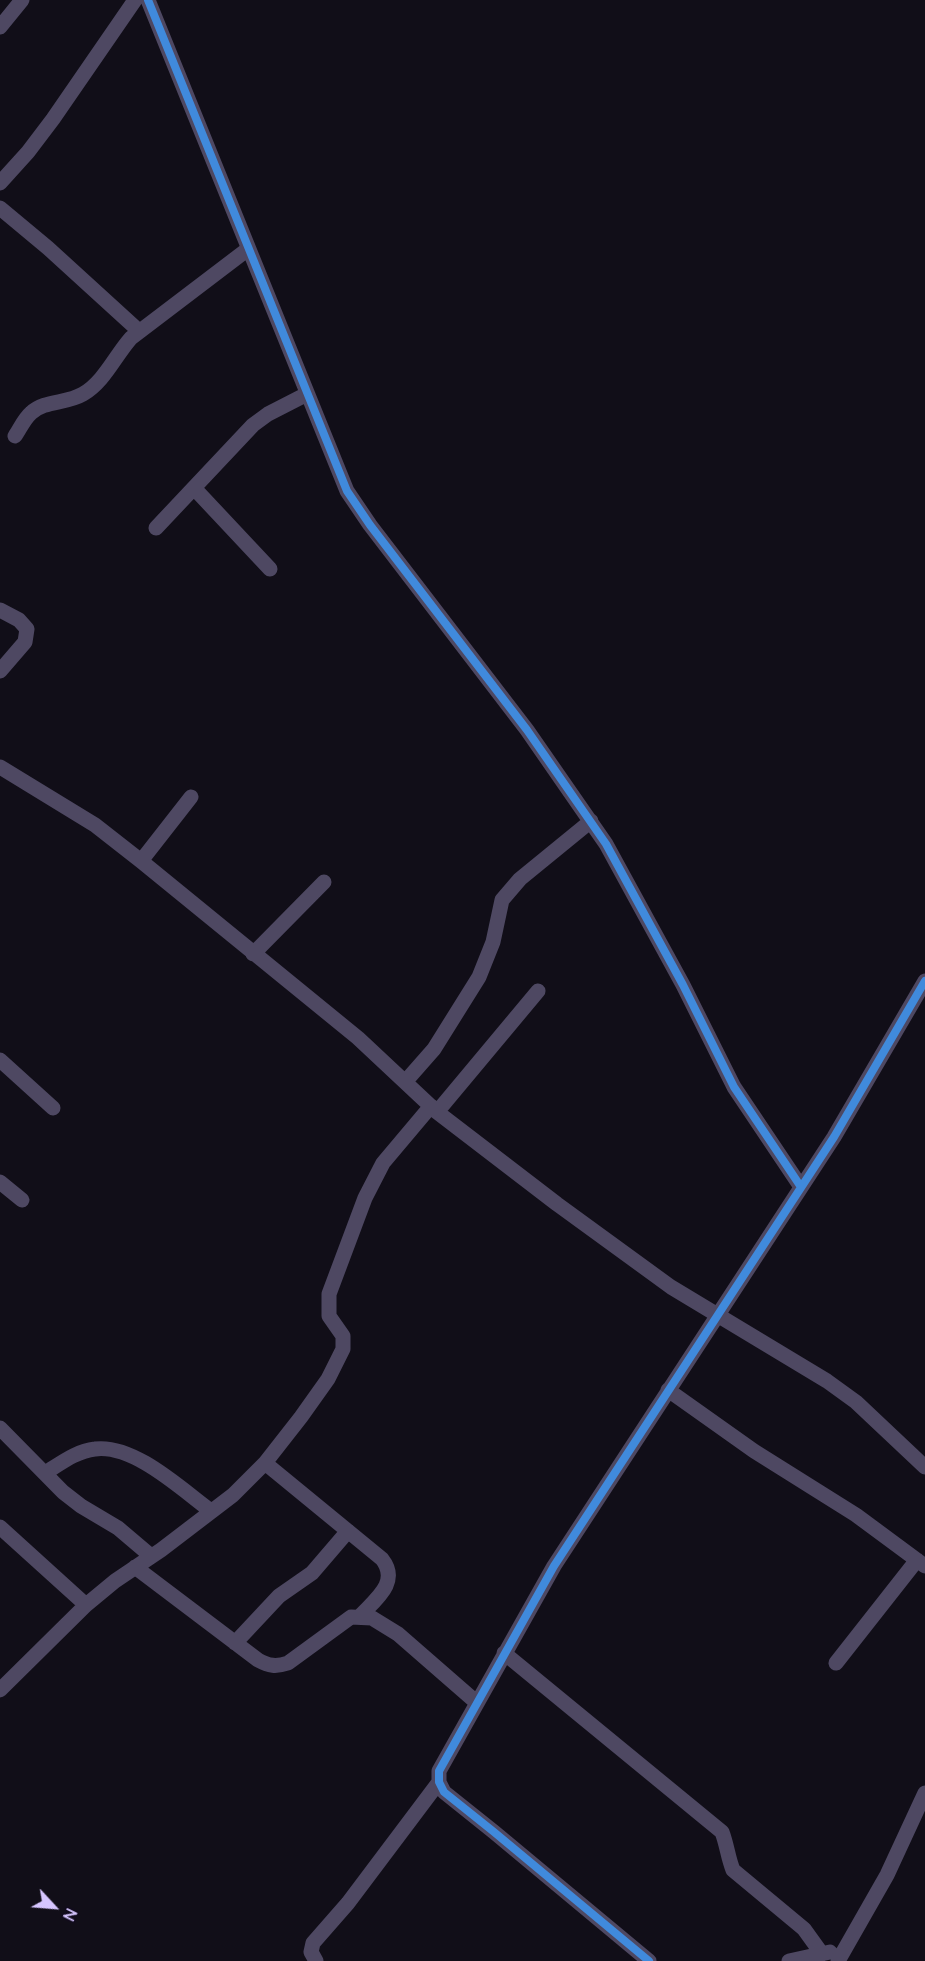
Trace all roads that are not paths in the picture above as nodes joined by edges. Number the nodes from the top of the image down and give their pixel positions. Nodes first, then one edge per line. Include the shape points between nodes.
1 (22, 0) edge
2 (135, 0) edge
3 (148, 0) edge
4 (0, 27) edge
5 (0, 183) edge
6 (0, 208) edge
7 (248, 249) junction
8 (139, 331) junction
9 (307, 394) junction
10 (15, 436) dead end
11 (195, 488) junction
12 (156, 528) dead end
13 (270, 569) dead end
14 (0, 610) edge
15 (0, 670) edge
16 (0, 767) edge
17 (191, 797) dead end
18 (591, 821) junction
19 (141, 861) junction
20 (324, 882) dead end
21 (253, 954) junction
22 (925, 981) edge
23 (538, 992) dead end
24 (0, 1060) edge
25 (405, 1082) junction
26 (53, 1108) dead end
27 (434, 1109) junction
28 (0, 1182) edge
29 (801, 1186) junction
30 (22, 1200) dead end
31 (717, 1316) junction
32 (668, 1390) junction
33 (0, 1428) edge
34 (265, 1463) junction
35 (925, 1467) edge
36 (45, 1473) junction
37 (211, 1511) junction
38 (0, 1527) edge
39 (348, 1532) junction
40 (151, 1556) junction
41 (921, 1563) edge
42 (135, 1568) junction
43 (86, 1605) junction
44 (360, 1616) junction
45 (235, 1643) junction
46 (504, 1653) junction
47 (837, 1663) dead end
48 (0, 1690) edge
49 (476, 1702) junction
50 (439, 1782) junction
51 (925, 1793) edge
52 (822, 1954) junction
53 (841, 1955) edge
54 (316, 1961) edge
55 (649, 1961) edge
56 (789, 1961) edge

1 - 4 street
2 - 5 street via 53,119
3 - 7 street
6 - 8 street
7 - 8 street
7 - 9 street
8 - 10 street via 84,394 39,407
9 - 11 street via 253,425
9 - 18 street via 346,491
11 - 12 street
11 - 13 street
14 - 15 street via 27,629 25,642
16 - 19 street via 95,825
17 - 19 street
18 - 25 street via 519,879 502,900 493,942 479,977 434,1049
18 - 29 street via 683,985 734,1087
19 - 21 street
20 - 21 street
21 - 25 street via 358,1038
22 - 29 street via 854,1106
23 - 27 street
24 - 26 street
25 - 27 street
27 - 31 street via 634,1261
27 - 34 street via 398,1144 374,1179 329,1294 329,1316 343,1336 343,1348 328,1379
28 - 30 street
29 - 31 street
31 - 32 street
31 - 35 street via 856,1402
32 - 41 street
32 - 46 street via 554,1566
33 - 36 street
34 - 37 street
34 - 39 street
36 - 37 street via 96,1448 123,1453 154,1468
36 - 40 street via 72,1499 118,1528
37 - 40 street
38 - 43 street
39 - 44 street via 382,1559 390,1574 381,1593
39 - 45 street via 312,1573 279,1596
40 - 42 street
41 - 47 street
42 - 43 street
42 - 45 street
43 - 48 street
44 - 45 street via 351,1617 288,1663 277,1666 258,1660
44 - 49 street via 372,1618 398,1634
46 - 49 street
46 - 52 street via 722,1832 733,1870 797,1923
49 - 50 street via 439,1771
50 - 54 street via 313,1943 310,1952
50 - 55 street via 454,1801
51 - 53 street via 886,1875
52 - 53 street
52 - 56 street

